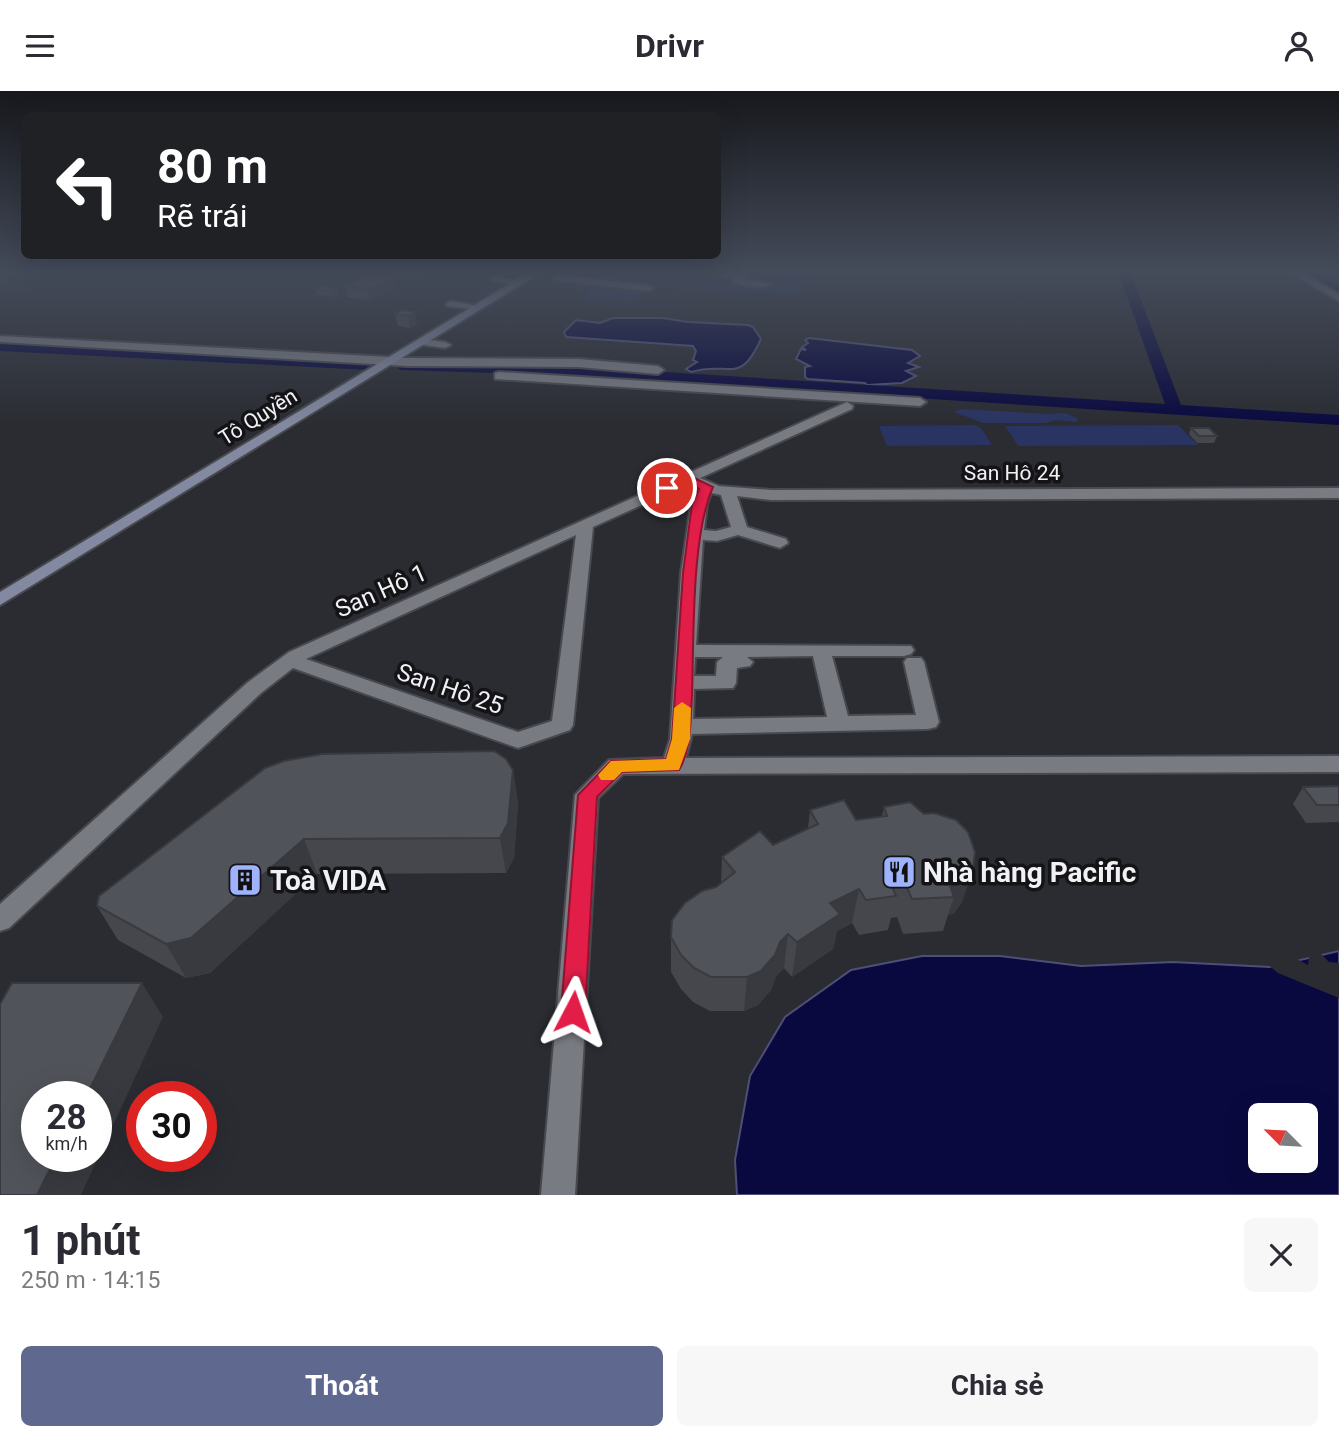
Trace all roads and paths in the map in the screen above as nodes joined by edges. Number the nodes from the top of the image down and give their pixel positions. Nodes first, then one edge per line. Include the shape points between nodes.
1 (442, 323) edge
2 (0, 339) edge
3 (421, 342) junction
4 (445, 345) dead end
5 (390, 361) junction
6 (658, 370) dead end
7 (367, 371) junction
8 (920, 402) dead end
9 (847, 406) dead end
10 (690, 477) junction
11 (728, 492) junction
12 (1339, 493) edge
13 (585, 526) junction
14 (738, 530) junction
15 (695, 535) junction
16 (780, 543) dead end
17 (0, 600) edge
18 (821, 650) junction
19 (686, 651) junction
20 (290, 660) junction
21 (743, 662) dead end
22 (684, 682) junction
23 (839, 724) junction
24 (681, 727) junction
25 (1339, 764) edge
26 (673, 765) junction
27 (0, 920) edge
28 (558, 1195) edge

1 - 3 main road, Tô Quyền
2 - 5 street
3 - 4 street
3 - 5 main road, Tô Quyền
5 - 6 street via 579,363
5 - 7 main road, Tô Quyền
7 - 8 street
7 - 17 main road, Tô Quyền
9 - 10 street, San Hô 1
10 - 11 street, San Hô 24
10 - 13 street, San Hô 1
10 - 15 street via 699,504
11 - 12 street, San Hô 24
11 - 14 street
13 - 20 street, San Hô 1
13 - 20 street, San Hô 25 via 562,725 518,740
14 - 15 street via 717,536
14 - 16 street
15 - 19 street
18 - 19 street
18 - 23 street
18 - 23 street via 909,656 928,722
19 - 22 street
20 - 27 street, San Hô 1
21 - 22 street via 727,662 726,683
22 - 24 street
23 - 24 street
24 - 26 street
25 - 26 street
26 - 28 street via 617,765 587,795

